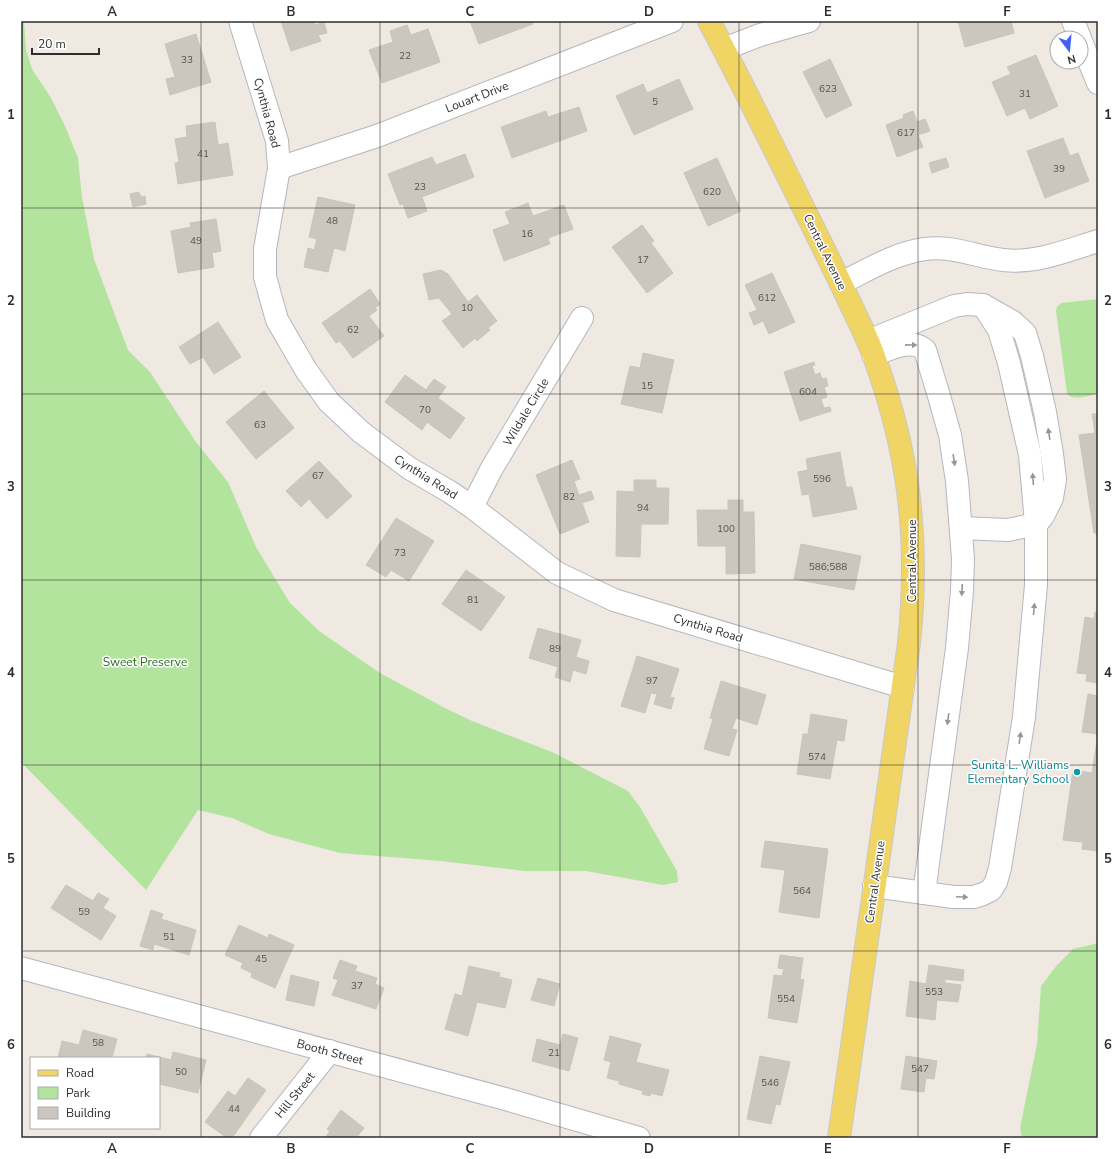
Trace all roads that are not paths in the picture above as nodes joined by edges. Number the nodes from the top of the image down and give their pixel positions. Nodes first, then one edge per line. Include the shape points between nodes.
1 (240, 21) edge
2 (672, 21) edge
3 (709, 21) edge
4 (809, 21) edge
5 (724, 49) junction
6 (1089, 61) edge
7 (1098, 83) edge
8 (279, 168) junction
9 (1098, 241) edge
10 (841, 283) junction
11 (582, 318) dead end
12 (870, 348) junction
13 (472, 507) junction
14 (1036, 522) junction
15 (961, 528) junction
16 (903, 687) junction
17 (874, 886) junction
18 (924, 893) junction
19 (21, 968) edge
20 (330, 1051) junction
21 (261, 1138) edge
22 (639, 1138) edge
23 (839, 1138) edge

1 - 8 street, Cynthia Road via 278,141
2 - 8 street, Louart Drive via 377,136
3 - 5 main road, Central Avenue
4 - 5 street
5 - 10 main road, Central Avenue
6 - 7 street
8 - 13 street, Cynthia Road via 265,249 264,277 277,320 306,370 329,402 361,432 409,468
9 - 10 street via 1046,257 1021,261 995,259 946,248 926,249 898,255
10 - 12 main road, Central Avenue
11 - 13 street, Wildale Circle via 492,468
14 -> 12 street via 1030,455 1009,363 999,330 983,305 954,306
12 -> 15 street via 904,345 920,346 925,350 950,435
12 - 16 main road, Central Avenue via 897,431 911,510 913,585 911,628
13 - 16 street, Cynthia Road via 557,574 614,600
14 - 15 street via 1008,530
18 -> 14 street via 964,898 978,896 991,890 998,878 1024,717 1036,586
15 -> 18 street via 962,591 957,648
16 - 17 main road, Central Avenue
17 - 18 street
17 - 23 main road, Central Avenue
19 - 20 street, Booth Street
20 - 21 street, Hill Street
20 - 22 street, Booth Street

